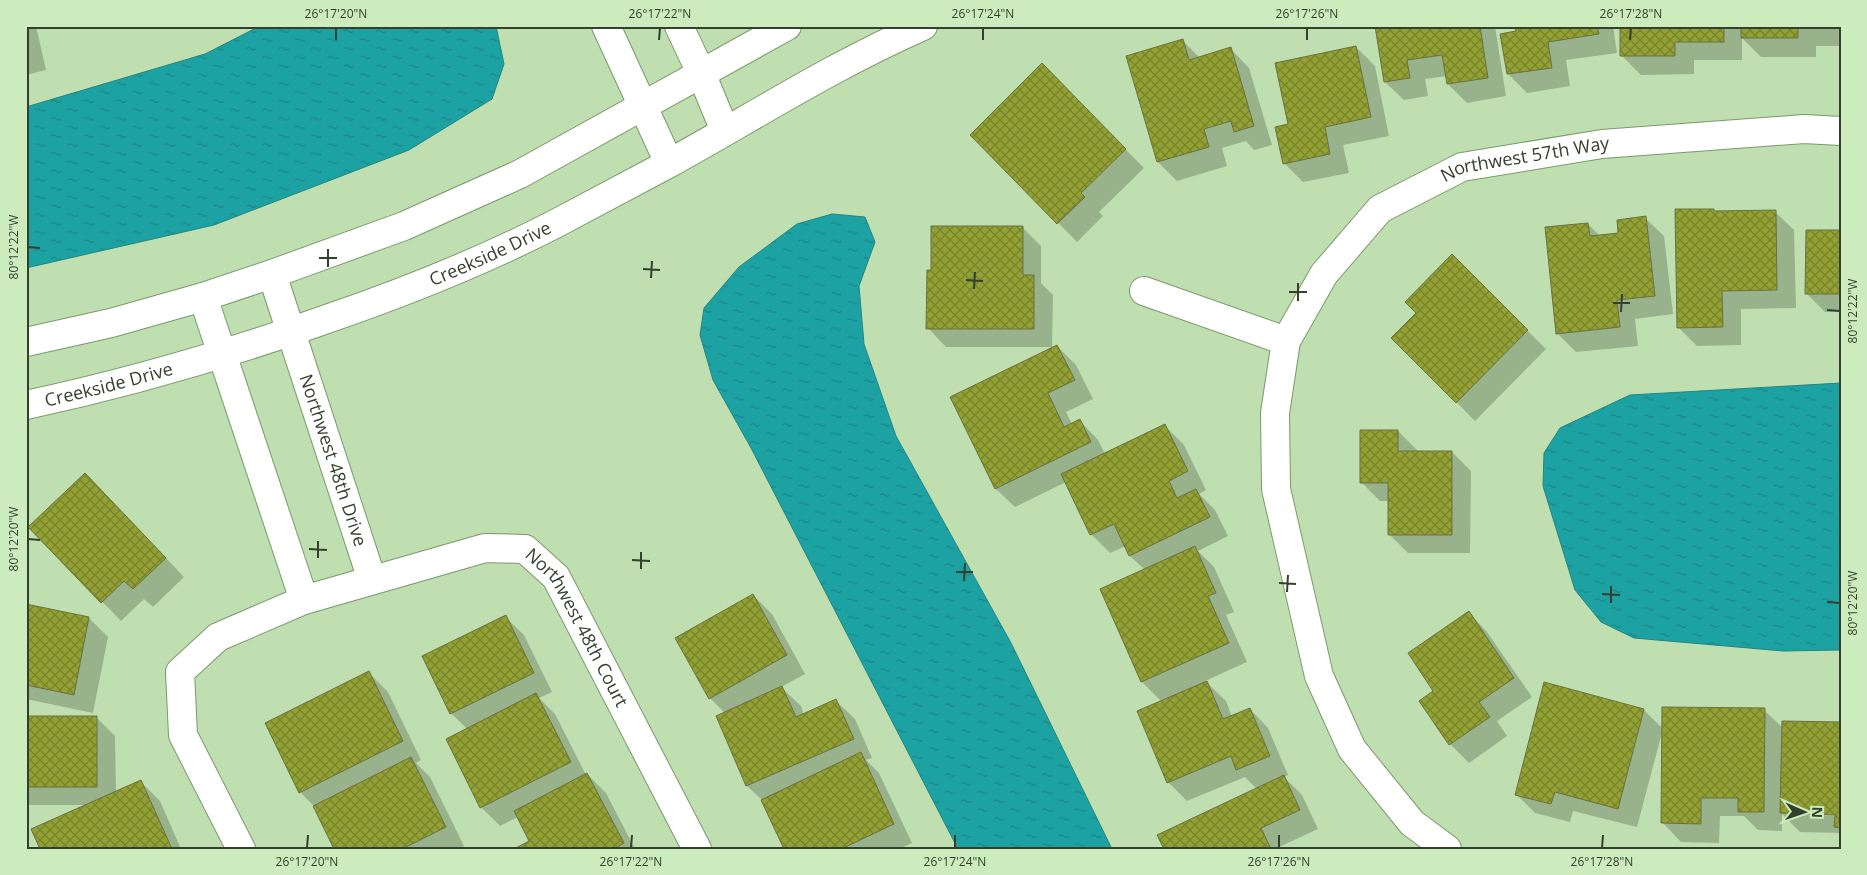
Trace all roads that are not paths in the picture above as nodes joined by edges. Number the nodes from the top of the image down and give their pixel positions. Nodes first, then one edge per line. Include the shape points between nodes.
1 (606, 26) edge
2 (679, 26) edge
3 (787, 26) edge
4 (923, 26) edge
5 (701, 73) junction
6 (643, 107) junction
7 (725, 131) junction
8 (1841, 131) edge
9 (669, 163) junction
10 (272, 274) junction
11 (1144, 291) dead end
12 (203, 297) junction
13 (290, 332) junction
14 (1286, 341) junction
15 (26, 342) edge
16 (222, 355) junction
17 (26, 404) edge
18 (372, 580) junction
19 (304, 600) junction
20 (241, 849) edge
21 (697, 849) edge
22 (1447, 849) edge

1 - 6 street
2 - 5 street
3 - 5 street
4 - 7 street, Creekside Drive via 819,77
5 - 6 street
5 - 7 street
6 - 9 street
6 - 10 street via 520,174 404,226
7 - 9 street, Creekside Drive
8 - 14 street, Northwest 57th Way via 1804,129 1602,144 1462,167 1380,209 1324,274
9 - 13 street, Creekside Drive via 465,268
10 - 12 street
10 - 13 street, Northwest 48th Drive
11 - 14 street
12 - 15 street via 111,323
12 - 16 street
13 - 16 street, Creekside Drive
13 - 18 street, Northwest 48th Drive
14 - 22 street, Northwest 57th Way via 1275,413 1276,489 1319,676 1352,749 1412,823
16 - 17 street, Creekside Drive via 101,389
16 - 19 street
18 - 19 street
18 - 21 street, Northwest 48th Court via 485,548 525,549 556,577
19 - 20 street via 218,637 180,672 183,735

